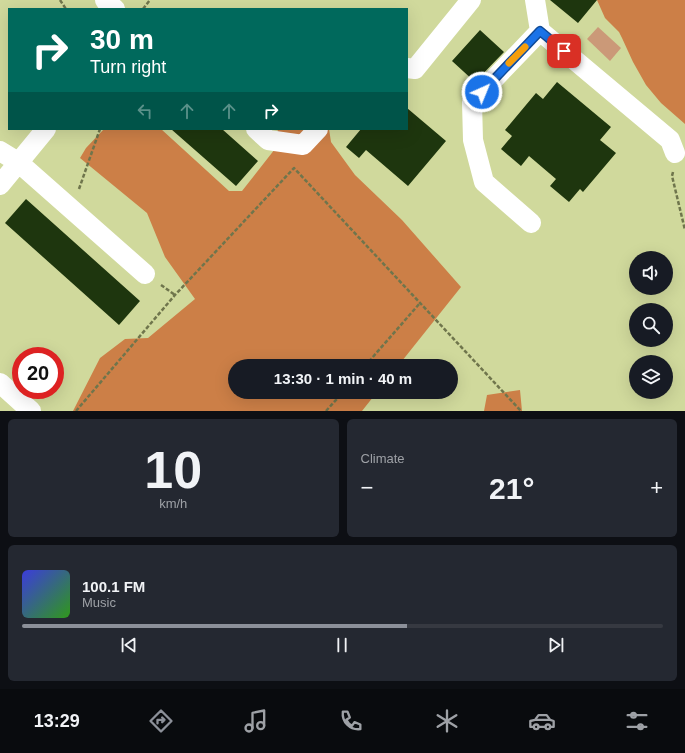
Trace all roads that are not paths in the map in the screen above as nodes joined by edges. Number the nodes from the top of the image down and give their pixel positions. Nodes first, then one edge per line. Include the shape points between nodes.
1 (105, 0) edge
2 (471, 0) edge
3 (535, 0) edge
4 (114, 8) edge
5 (540, 31) junction
6 (408, 68) edge
7 (45, 130) edge
8 (257, 130) edge
9 (317, 130) edge
10 (0, 151) edge
11 (675, 153) dead end
12 (18, 162) junction
13 (0, 185) edge
14 (531, 223) dead end
15 (145, 274) dead end
16 (0, 383) edge
17 (31, 411) edge

1 - 4 lane
2 - 6 lane via 415,69
3 - 5 lane
5 - 11 lane via 670,140
5 - 14 lane via 472,102 473,140 484,182
7 - 12 lane
8 - 9 lane via 268,140 303,146
10 - 12 lane
12 - 13 lane
12 - 15 lane
16 - 17 lane

